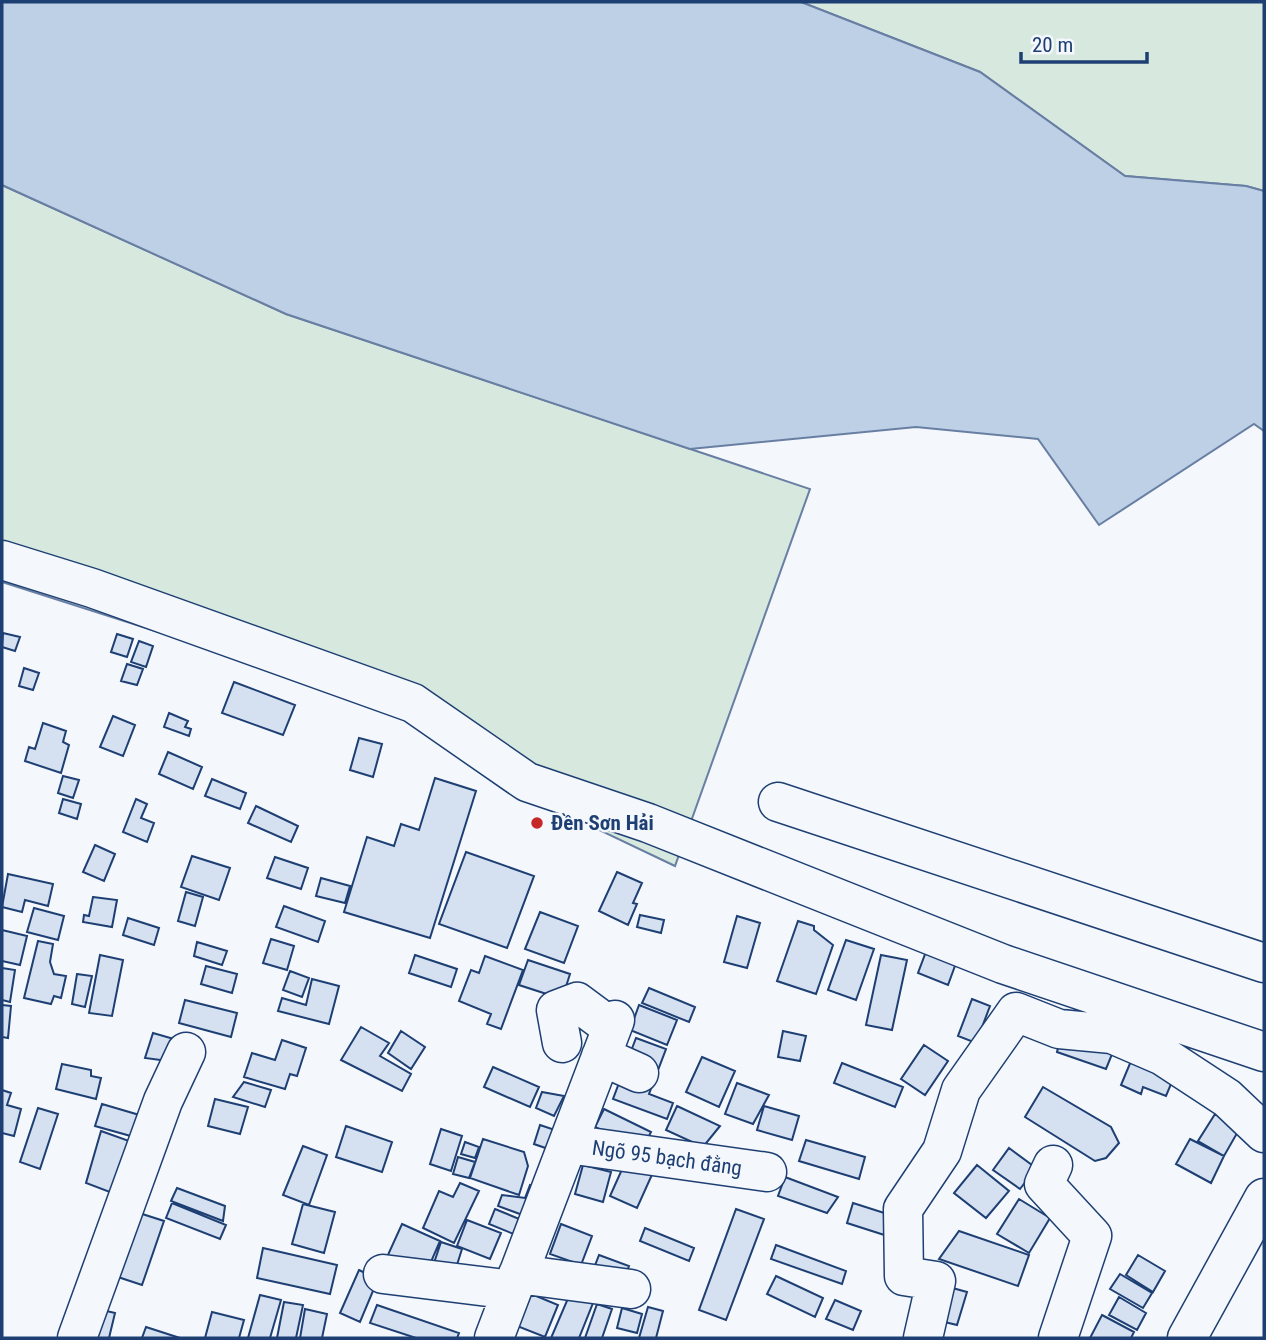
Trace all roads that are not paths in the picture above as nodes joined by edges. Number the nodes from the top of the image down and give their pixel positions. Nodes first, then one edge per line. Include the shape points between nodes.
1 (2, 560) edge
2 (778, 802) dead end
3 (1264, 963) edge
4 (609, 1035) junction
5 (562, 1043) dead end
6 (186, 1052) dead end
7 (1264, 1052) edge
8 (639, 1073) dead end
9 (1264, 1133) edge
10 (568, 1143) junction
11 (1053, 1165) dead end
12 (767, 1172) dead end
13 (1264, 1198) edge
14 (383, 1274) dead end
15 (515, 1282) junction
16 (631, 1289) dead end
17 (78, 1338) edge
18 (494, 1338) edge
19 (923, 1338) edge
20 (1058, 1338) edge
21 (1187, 1338) edge

1 - 7 street via 92,587 414,703 527,782 648,823 1003,964
2 - 3 street
4 - 5 street via 577,1002 556,1010
4 - 8 street
4 - 10 street, Ngõ 95 bạch đằng
6 - 17 street via 163,1101
9 - 19 street via 1227,1098 1163,1056 1112,1034 1059,1030 1016,1012 961,1090 942,1151 903,1209 904,1276 936,1281
10 - 12 street, Ngõ 95 bạch đằng
10 - 15 street, Ngõ 95 bạch đằng
11 - 20 street via 1044,1184 1092,1237
13 - 21 street
14 - 15 street
15 - 16 street
15 - 18 street, Ngõ 95 bạch đằng

